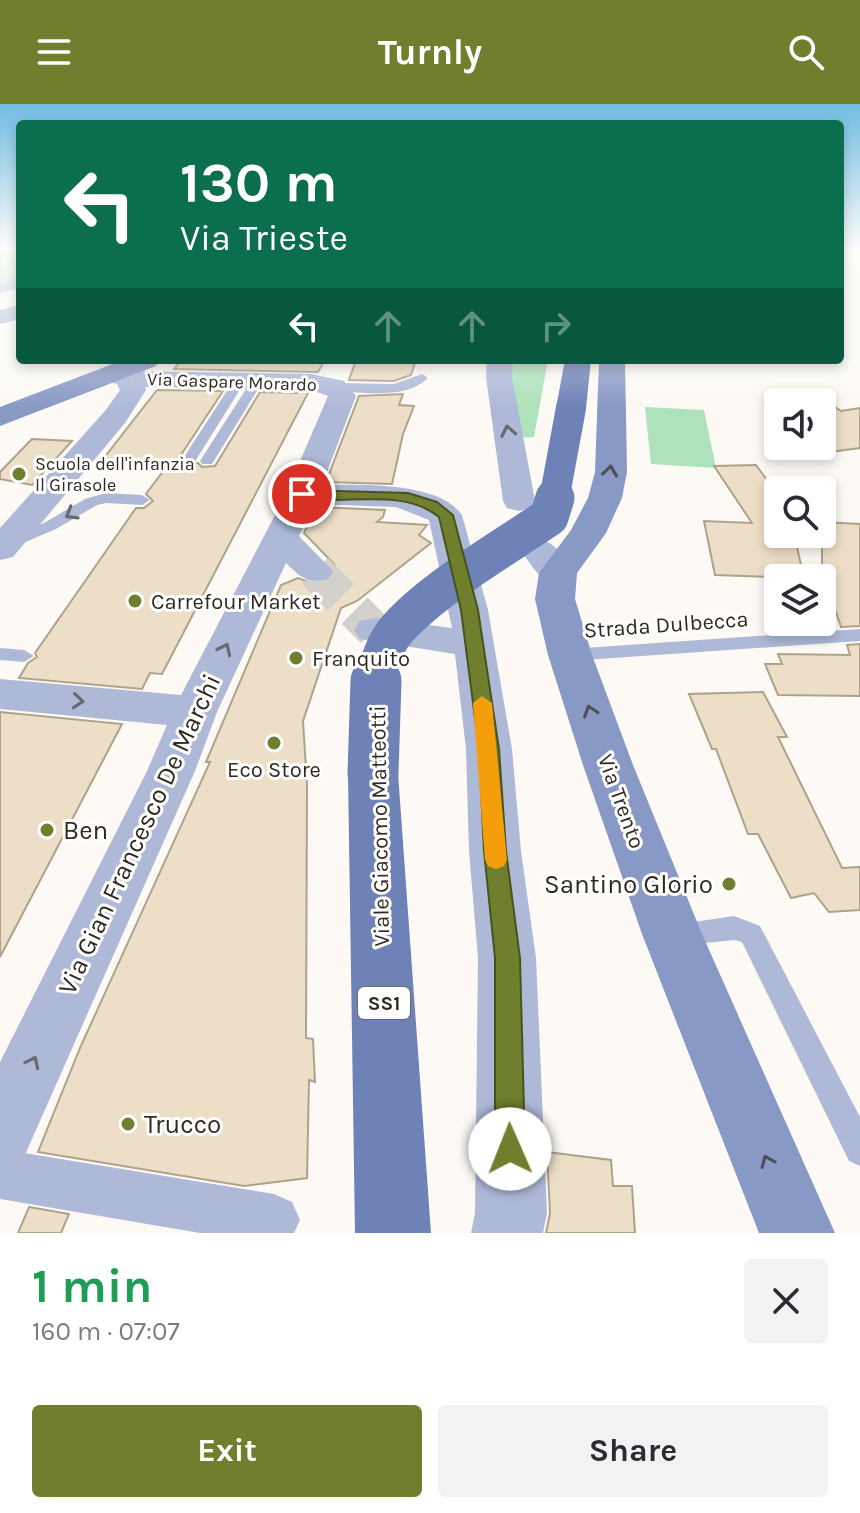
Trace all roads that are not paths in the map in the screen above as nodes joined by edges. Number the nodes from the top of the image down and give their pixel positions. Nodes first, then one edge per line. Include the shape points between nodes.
1 (500, 364) edge
2 (122, 367) edge
3 (422, 378) dead end
4 (248, 380) junction
5 (590, 380) edge
6 (335, 387) junction
7 (0, 401) edge
8 (0, 417) edge
9 (189, 460) dead end
10 (207, 461) dead end
11 (302, 494) junction
12 (142, 500) dead end
13 (519, 501) dead end
14 (279, 536) junction
15 (2, 547) edge
16 (315, 571) tunnel mouth
17 (374, 630) tunnel mouth
18 (860, 635) edge
19 (475, 644) junction
20 (0, 654) edge
21 (570, 655) junction
22 (24, 656) dead end
23 (0, 694) edge
24 (195, 712) junction
25 (672, 934) junction
26 (0, 1133) edge
27 (860, 1150) edge
28 (0, 1174) edge
29 (274, 1220) dead end
30 (393, 1233) edge
31 (507, 1233) edge
32 (797, 1233) edge

13 -> 1 street
2 - 4 street, Via Gaspare Morardo
2 - 7 main road via 50,382
2 - 8 main road
2 - 15 street via 133,390
3 - 6 lane via 398,387
4 - 6 street, Via Gaspare Morardo
4 - 9 lane
4 - 10 lane
21 -> 5 main road, Via Trento via 548,561 588,533 605,498 611,472
5 - 30 main road, Viale Giacomo Matteotti / SS1, bridge via 549,517 425,603 396,629 376,672 373,773
6 - 11 street, Via Gian Francesco De Marchi via 342,396
11 - 14 street, Via Gian Francesco De Marchi
11 - 19 street via 408,498 445,515
12 -> 15 lane via 91,502
14 - 16 street
24 -> 14 street, Via Gian Francesco De Marchi
17 - 19 street
18 - 21 lane, Strada Dulbecca
19 - 31 street via 507,958
20 - 22 lane
25 -> 21 main road, Via Trento
23 -> 24 street
26 -> 24 street, Via Gian Francesco De Marchi
25 - 27 lane via 734,928 751,934
32 -> 25 main road, Via Trento
28 - 29 street

